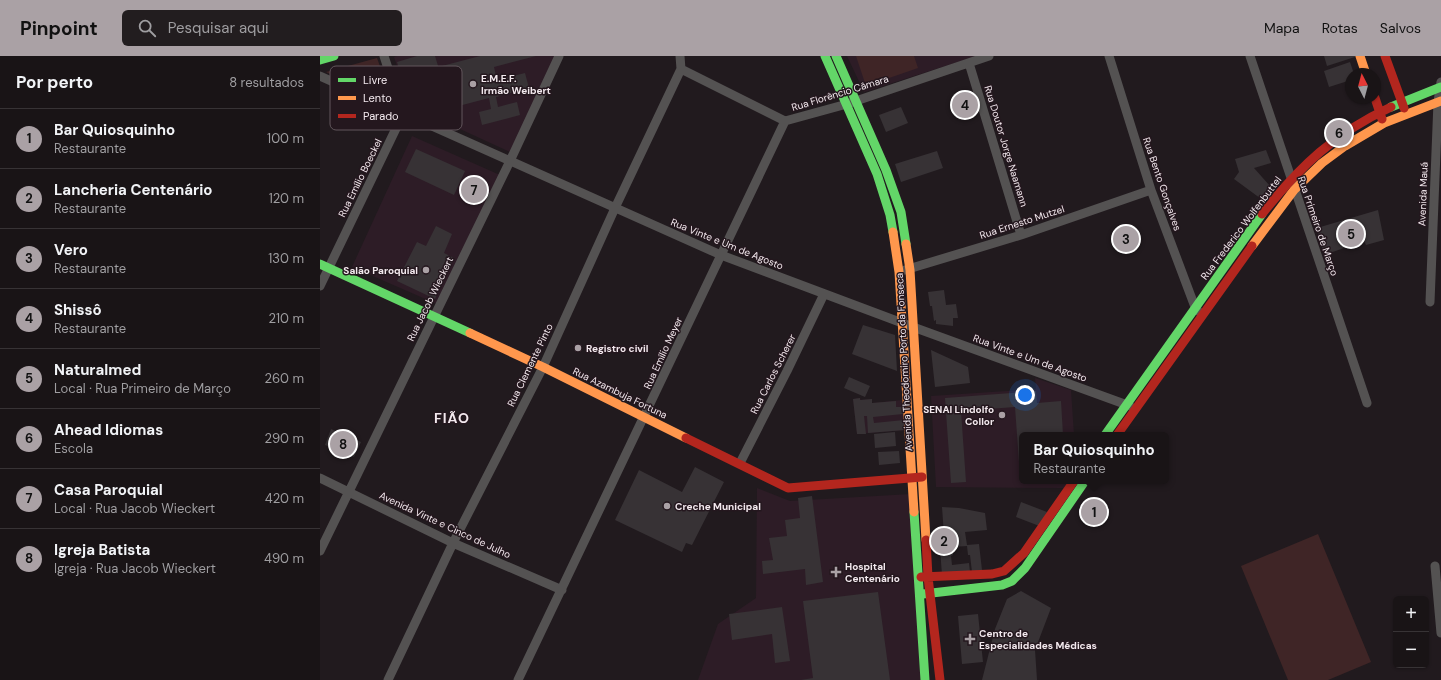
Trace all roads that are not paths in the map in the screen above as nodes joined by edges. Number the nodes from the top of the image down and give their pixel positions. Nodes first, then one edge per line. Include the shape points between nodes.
1 (334, 56) edge
2 (384, 56) edge
3 (559, 56) edge
4 (680, 56) edge
5 (825, 56) edge
6 (836, 56) edge
7 (989, 56) edge
8 (1109, 56) edge
9 (1250, 56) edge
10 (1360, 56) edge
11 (1385, 56) edge
12 (320, 60) edge
13 (969, 63) junction
14 (387, 66) edge
15 (1364, 68) edge
16 (681, 69) junction
17 (320, 76) edge
18 (330, 81) edge
19 (1441, 85) edge
20 (1401, 101) junction
21 (851, 102) junction
22 (1440, 102) edge
23 (1377, 104) edge
24 (1379, 111) junction
25 (1406, 114) junction
26 (785, 121) junction
27 (1384, 123) junction
28 (396, 130) edge
29 (440, 130) edge
30 (510, 161) junction
31 (882, 172) junction
32 (1291, 180) junction
33 (1151, 190) junction
34 (1294, 190) junction
35 (615, 208) junction
36 (1021, 235) junction
37 (1240, 245) junction
38 (1248, 250) junction
39 (721, 255) junction
40 (320, 264) edge
41 (329, 268) junction
42 (910, 270) junction
43 (899, 272) junction
44 (320, 286) edge
45 (824, 294) junction
46 (1430, 302) dead end
47 (1195, 307) junction
48 (1201, 315) junction
49 (434, 316) junction
50 (902, 324) junction
51 (913, 327) junction
52 (543, 367) junction
53 (1367, 403) dead end
54 (1126, 405) junction
55 (1136, 408) junction
56 (644, 418) junction
57 (1107, 432) edge
58 (1119, 432) edge
59 (740, 463) junction
60 (320, 478) edge
61 (917, 478) junction
62 (1073, 484) edge
63 (1082, 484) edge
64 (349, 491) junction
65 (1069, 496) junction
66 (453, 543) junction
67 (320, 551) edge
68 (1434, 566) dead end
69 (924, 577) junction
70 (562, 590) junction
71 (930, 593) junction
72 (920, 594) junction
73 (1441, 633) edge
74 (938, 664) junction
75 (924, 665) junction
76 (388, 680) edge
77 (518, 680) edge
78 (925, 680) edge
79 (940, 680) edge

1 - 12 street
2 - 14 street
3 - 30 street, Rua Jacob Wieckert
4 - 16 street, Rua Clemente Pinto
5 - 21 street, Avenida Theodomiro Porto da Fonseca
6 - 21 street, Avenida Theodomiro Porto da Fonseca
7 - 13 street, Rua Florêncio Câmara
8 - 33 street, Rua Bento Gonçalves
9 - 32 street, Rua Primeiro de Março
10 - 15 street
11 - 20 street
13 - 21 street, Rua Florêncio Câmara
13 - 36 street, Rua Doutor Jorge Naamann
16 - 26 street, Rua Florêncio Câmara
16 - 35 street, Rua Clemente Pinto
17 - 18 street, Rua Vinte e Um de Agosto
19 - 20 street, Rua Frederico Wolfenbuttel
19 - 22 street, Avenida Mauá
20 - 24 street, Rua Frederico Wolfenbuttel
20 - 25 street
21 - 26 street, Rua Florêncio Câmara
21 - 31 street, Avenida Theodomiro Porto da Fonseca
22 - 25 street, Rua Frederico Wolfenbuttel
22 - 46 street, Avenida Mauá
23 - 24 street
24 - 27 street
24 - 32 street, Rua Frederico Wolfenbuttel via 1313,157
25 - 27 street, Rua Frederico Wolfenbuttel
26 - 39 street, Rua Emílio Meyer
27 - 34 street, Rua Frederico Wolfenbuttel via 1339,150
28 - 41 street, Rua Emílio Boeckel
29 - 30 street, Rua Vinte e Um de Agosto
30 - 35 street, Rua Vinte e Um de Agosto
30 - 49 street, Rua Jacob Wieckert
31 - 42 street, Avenida Theodomiro Porto da Fonseca via 900,212
31 - 43 street, Avenida Theodomiro Porto da Fonseca
32 - 34 street, Rua Primeiro de Março
32 - 37 street, Rua Frederico Wolfenbuttel
33 - 36 street, Rua Ernesto Mutzel
33 - 47 street, Rua Bento Gonçalves
34 - 38 street, Rua Frederico Wolfenbuttel
34 - 53 street, Rua Primeiro de Março
35 - 39 street, Rua Vinte e Um de Agosto
35 - 52 street, Rua Clemente Pinto
36 - 42 street, Rua Ernesto Mutzel
37 - 38 street
37 - 47 street, Rua Frederico Wolfenbuttel
38 - 48 street, Rua Frederico Wolfenbuttel
39 - 45 street, Rua Vinte e Um de Agosto
39 - 56 street, Rua Emílio Meyer
40 - 41 street, Rua Azambuja Fortuna
41 - 44 street, Rua Emílio Boeckel
41 - 49 street, Rua Azambuja Fortuna
42 - 43 street, Rua Ernesto Mutzel
42 - 51 street, Avenida Theodomiro Porto da Fonseca
43 - 50 street, Avenida Theodomiro Porto da Fonseca
45 - 50 street, Rua Vinte e Um de Agosto
45 - 59 street, Rua Carlos Scherer
47 - 48 street, Rua Bento Gonçalves
47 - 54 street, Rua Frederico Wolfenbuttel
48 - 55 street, Rua Frederico Wolfenbuttel
49 - 52 street, Rua Azambuja Fortuna
49 - 64 street, Rua Jacob Wieckert
50 - 51 street, Rua Vinte e Um de Agosto
50 - 61 street, Avenida Theodomiro Porto da Fonseca
51 - 54 street, Rua Vinte e Um de Agosto
51 - 61 street, Avenida Theodomiro Porto da Fonseca
52 - 56 street, Rua Azambuja Fortuna
52 - 66 street, Rua Clemente Pinto
54 - 55 street, Rua Vinte e Um de Agosto
54 - 57 street, Rua Frederico Wolfenbuttel
55 - 58 street, Rua Frederico Wolfenbuttel
56 - 59 street, Rua Azambuja Fortuna
56 - 70 street, Rua Emílio Meyer
59 - 61 street, Rua Azambuja Fortuna via 788,488
60 - 64 street, Avenida Vinte e Cinco de Julho
61 - 69 street, Avenida Theodomiro Porto da Fonseca
62 - 65 street
63 - 65 street
64 - 66 street, Avenida Vinte e Cinco de Julho
64 - 67 street, Rua Jacob Wieckert
65 - 69 street via 1024,553 1004,571 992,574
65 - 71 street via 1025,568 1012,580 1002,585
66 - 70 street, Avenida Vinte e Cinco de Julho
66 - 76 street, Rua Clemente Pinto
68 - 73 street
69 - 71 street, Avenida Theodomiro Porto da Fonseca
69 - 72 street, Avenida Theodomiro Porto da Fonseca
70 - 77 street, Rua Emílio Meyer
71 - 72 street
71 - 74 street, Avenida Theodomiro Porto da Fonseca
72 - 75 street, Avenida Theodomiro Porto da Fonseca
74 - 75 street
74 - 79 street, Avenida Theodomiro Porto da Fonseca
75 - 78 street, Avenida Theodomiro Porto da Fonseca

